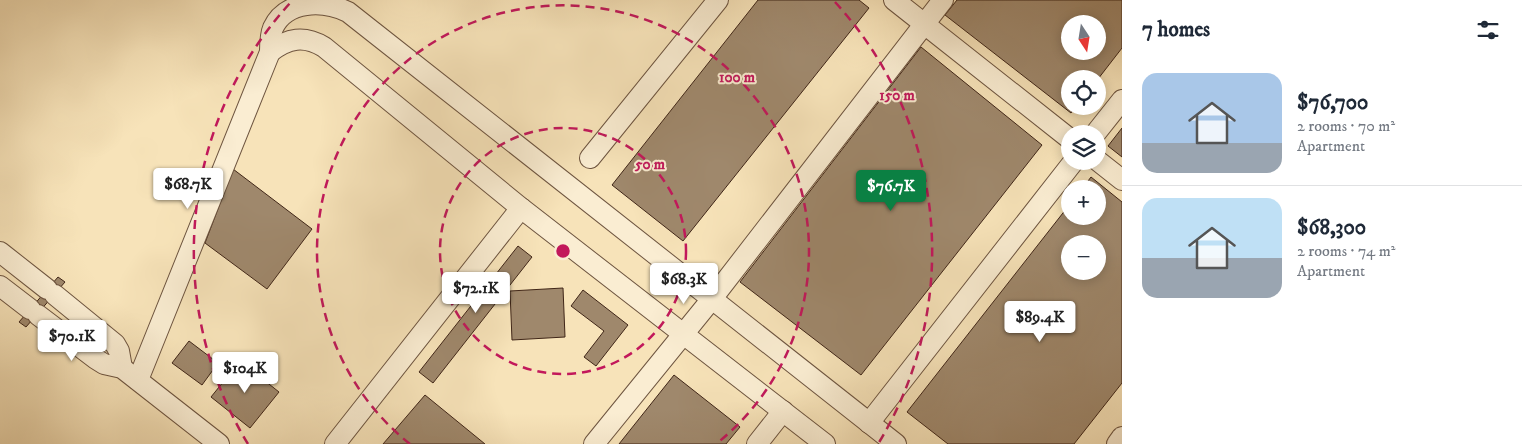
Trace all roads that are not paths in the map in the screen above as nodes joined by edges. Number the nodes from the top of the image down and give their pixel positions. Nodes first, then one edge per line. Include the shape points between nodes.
1 (718, 0) edge
2 (894, 0) edge
3 (943, 0) edge
4 (924, 24) junction
5 (270, 52) junction
6 (1122, 100) edge
7 (1102, 125) edge
8 (1061, 132) edge
9 (590, 158) dead end
10 (1106, 167) edge
11 (1067, 170) edge
12 (1122, 180) edge
13 (521, 208) junction
14 (0, 252) edge
15 (0, 286) edge
16 (711, 300) junction
17 (683, 333) junction
18 (122, 368) junction
19 (138, 380) junction
20 (783, 411) junction
21 (870, 423) junction
22 (1122, 437) edge
23 (219, 444) edge
24 (335, 444) edge
25 (594, 444) edge
26 (757, 444) edge
27 (825, 444) edge
28 (896, 444) edge
29 (1117, 444) edge

1 - 9 street
2 - 4 street
3 - 4 street
4 - 8 street
4 - 16 street
5 - 13 street via 280,44 298,39 316,42
5 - 16 street via 273,28 293,7 321,1 335,5
5 - 19 street
6 - 7 street
10 - 12 street
11 - 21 street
13 - 17 street
13 - 24 street
14 - 18 street via 115,344
15 - 18 street via 96,359
16 - 17 street
16 - 21 street
17 - 20 street
17 - 25 street
18 - 19 street
19 - 23 street
20 - 26 street
20 - 27 street
21 - 28 street
22 - 29 street

